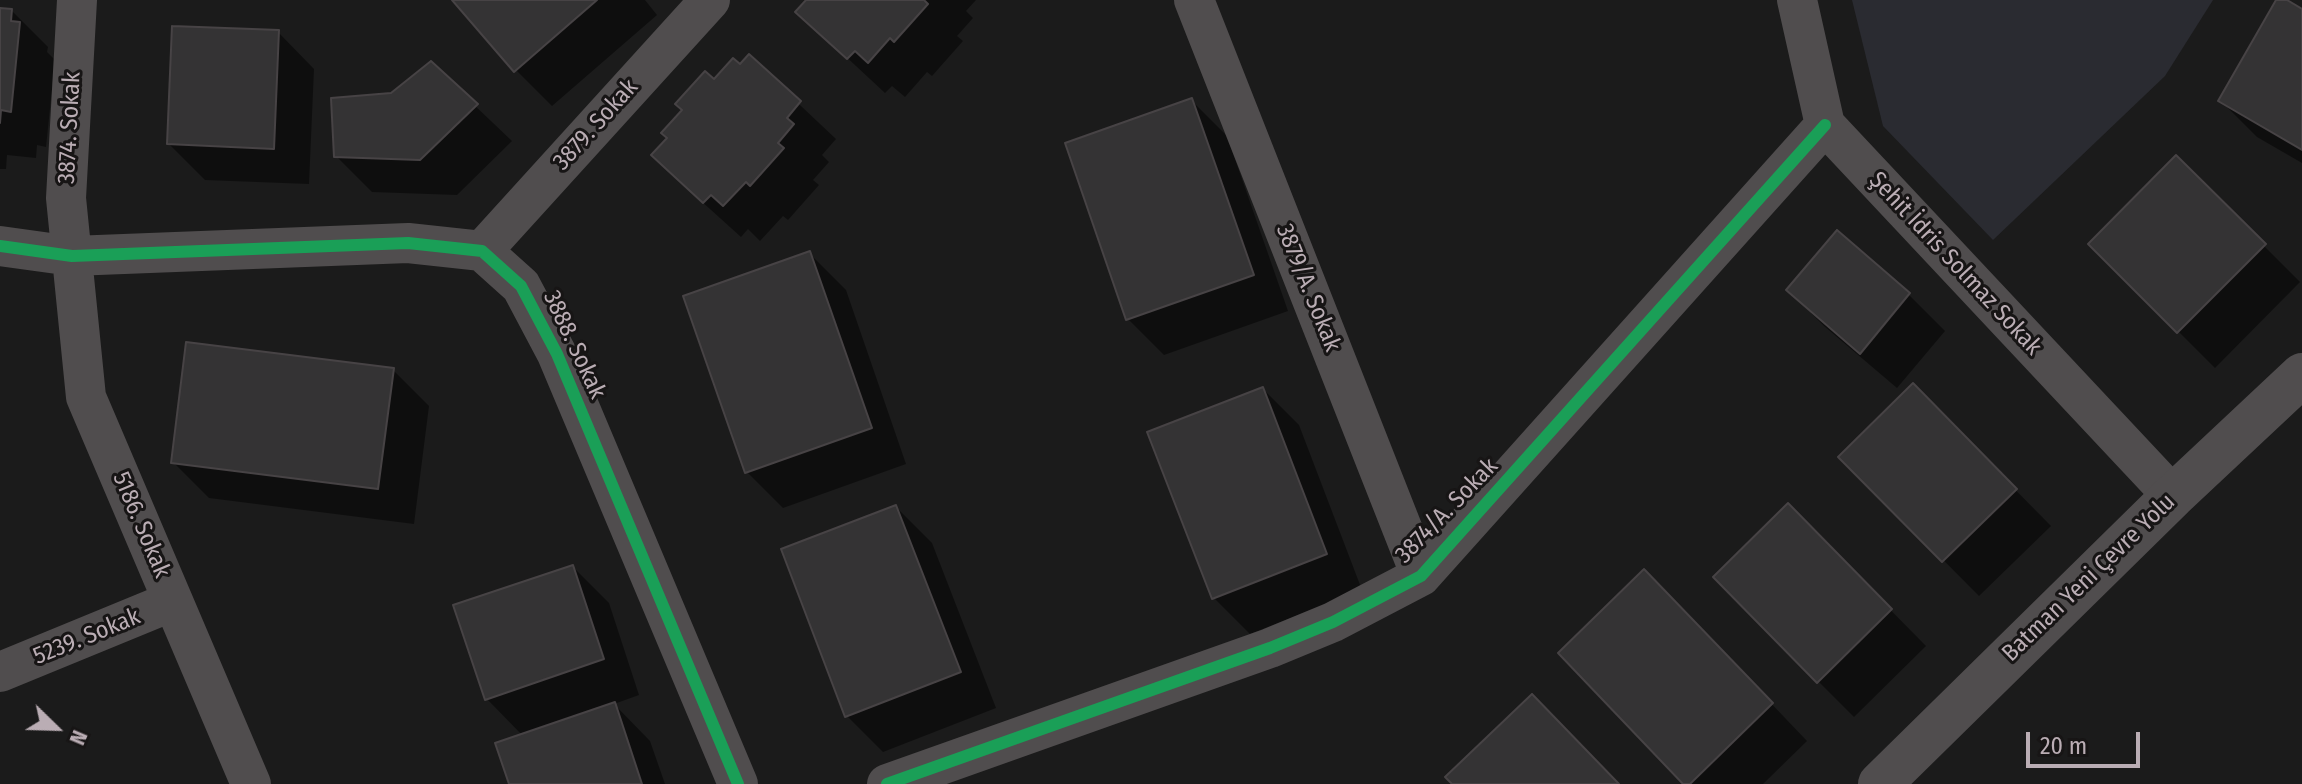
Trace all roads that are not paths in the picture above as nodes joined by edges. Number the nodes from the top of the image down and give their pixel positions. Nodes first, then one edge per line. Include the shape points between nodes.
1 (77, 0) edge
2 (710, 0) edge
3 (1194, 0) edge
4 (1797, 0) edge
5 (1825, 125) junction
6 (0, 246) edge
7 (482, 251) junction
8 (72, 256) junction
9 (2302, 375) edge
10 (2173, 496) junction
11 (1421, 576) junction
12 (173, 601) junction
13 (0, 672) edge
14 (251, 784) edge
15 (738, 784) edge
16 (887, 784) edge
17 (1880, 784) edge

1 - 8 street, 3874. Sokak via 66,198
2 - 7 street, 3879. Sokak
3 - 11 street, 3879/A. Sokak
4 - 5 street
5 - 10 street, Şehit İdris Solmaz Sokak
5 - 11 street, 3874/A. Sokak
6 - 8 street
7 - 8 street via 408,243
7 - 15 street, 3888. Sokak via 521,286 557,354
8 - 12 street, 5186. Sokak via 86,397
9 - 10 street, Batman Yeni Çevre Yolu
10 - 17 street, Batman Yeni Çevre Yolu
11 - 16 street, 3874/A. Sokak via 1270,648
12 - 13 street, 5239. Sokak
12 - 14 street, 5186. Sokak

